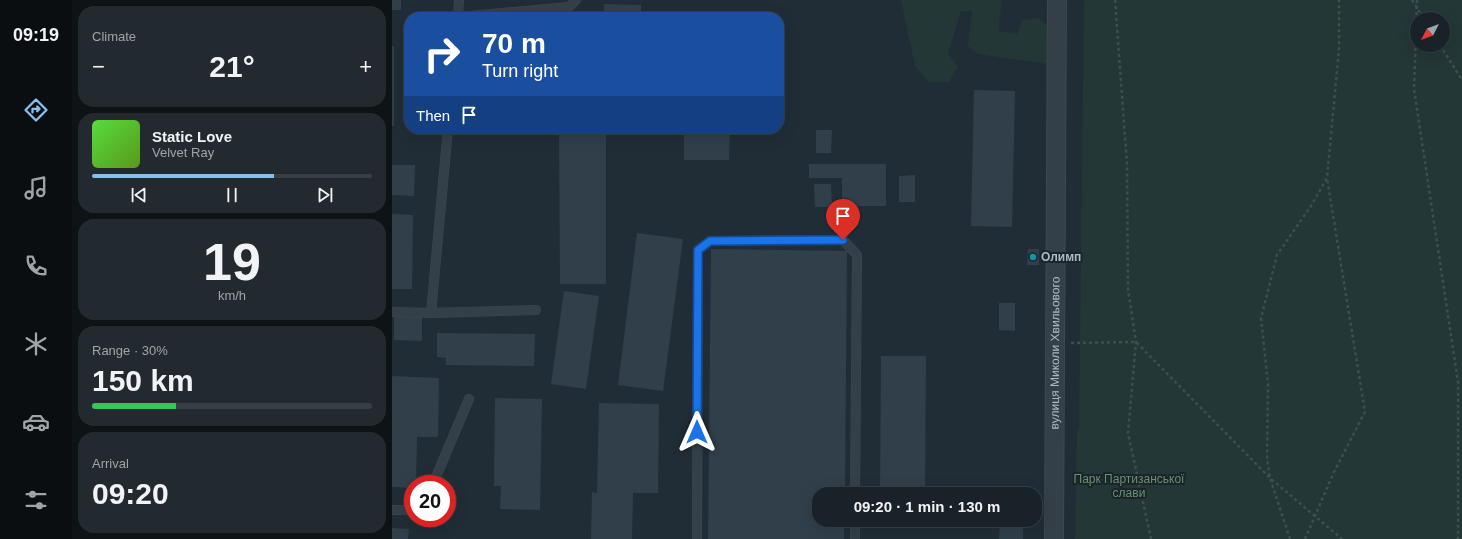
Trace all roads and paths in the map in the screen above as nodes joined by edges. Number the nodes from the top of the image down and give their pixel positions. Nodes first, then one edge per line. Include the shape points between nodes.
1 (459, 0) edge
2 (576, 0) edge
3 (1058, 0) edge
4 (1115, 0) edge
5 (1339, 0) edge
6 (1412, 0) edge
7 (1417, 0) edge
8 (1416, 7) junction
9 (458, 12) edge
10 (514, 12) edge
11 (1419, 12) edge
12 (1444, 52) edge
13 (1462, 80) edge
14 (448, 134) edge
15 (1327, 178) junction
16 (536, 310) dead end
17 (392, 312) edge
18 (431, 313) junction
19 (1136, 342) junction
20 (1055, 343) junction
21 (469, 399) dead end
22 (437, 475) edge
23 (1270, 478) junction
24 (855, 487) edge
25 (392, 510) edge
26 (404, 510) edge
27 (1315, 516) junction
28 (855, 527) edge
29 (696, 539) edge
30 (855, 539) edge
31 (1054, 539) edge
32 (1151, 539) edge
33 (1290, 539) edge
34 (1305, 539) edge
35 (1342, 539) edge
36 (1458, 539) edge

1 - 9 lane
2 - 10 lane via 569,7
3 - 20 street, вулиця Миколи Хвильового
4 - 19 path via 1127,164 1128,289
5 - 15 path via 1339,49
6 - 8 path
7 - 8 path
8 - 11 path
8 - 36 path via 1414,88 1458,382
12 - 13 path
14 - 18 lane
15 - 23 path via 1278,255 1261,318 1268,384 1267,458
15 - 27 path via 1365,412
16 - 18 lane
17 - 18 lane
19 - 20 path
19 - 23 path
19 - 32 path via 1128,433
20 - 31 street, вулиця Миколи Хвильового
21 - 22 lane
23 - 27 path
23 - 33 path
24 - 29 lane via 857,255 843,240 710,241 698,250
25 - 26 lane
27 - 34 path
27 - 35 path
28 - 30 lane

